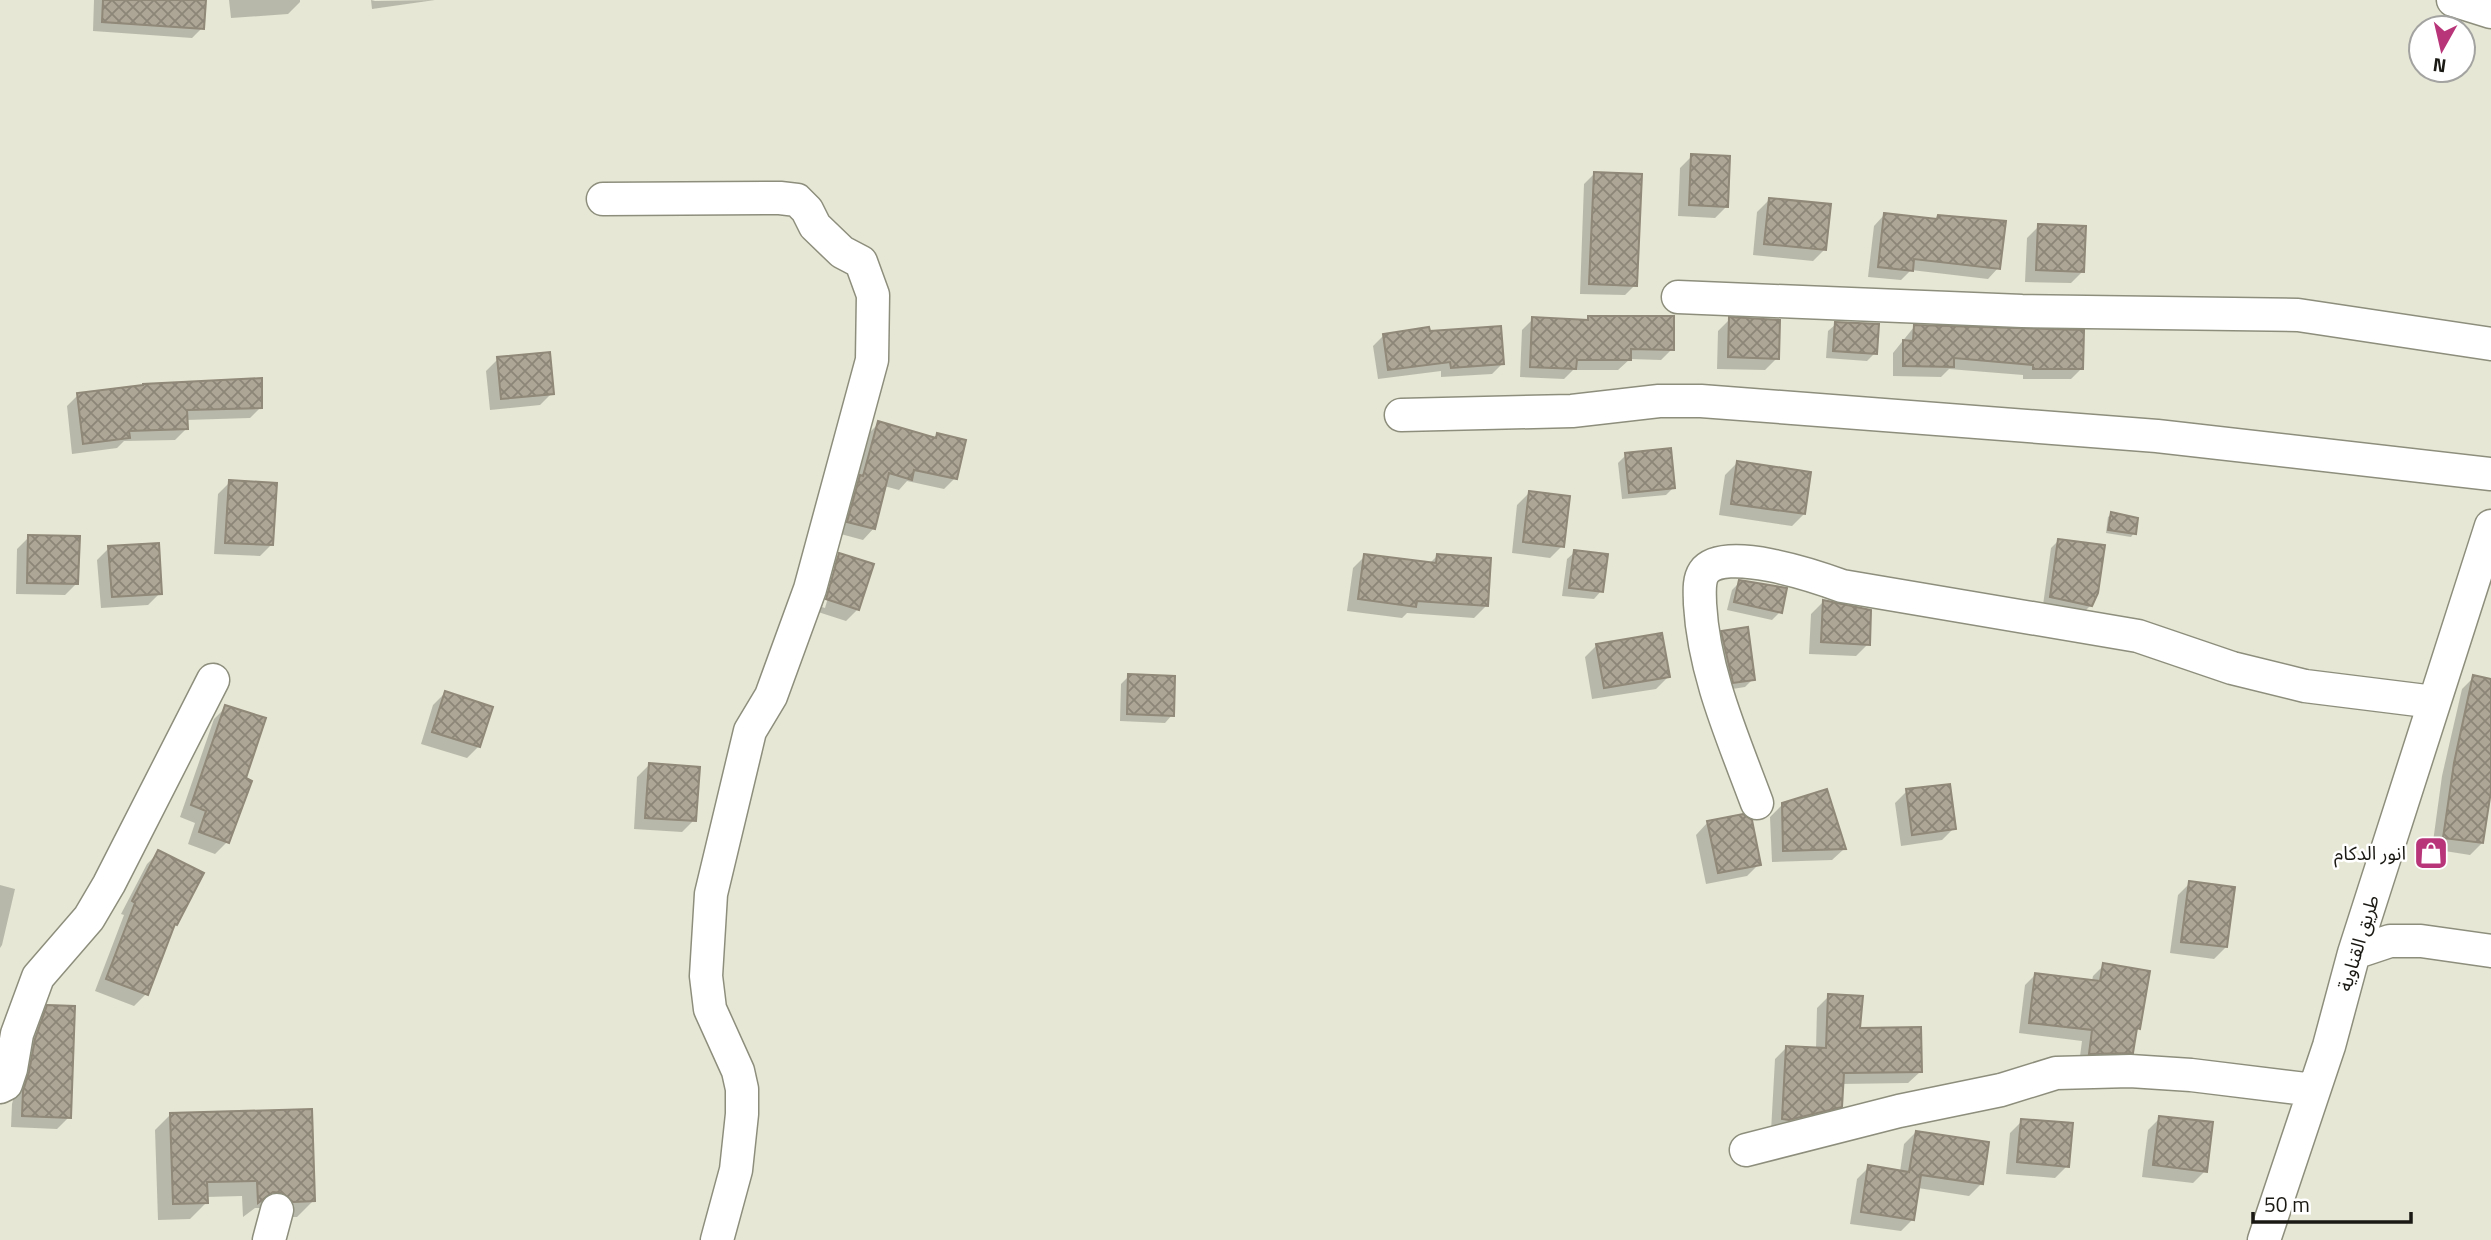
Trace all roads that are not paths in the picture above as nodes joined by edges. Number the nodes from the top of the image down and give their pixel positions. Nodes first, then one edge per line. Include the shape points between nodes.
1 (2453, 0) edge
2 (2491, 12) edge
3 (603, 200) dead end
4 (1678, 297) dead end
5 (2491, 344) edge
6 (1401, 415) dead end
7 (2491, 474) edge
8 (2491, 526) edge
9 (213, 680) dead end
10 (2434, 702) junction
11 (1757, 803) dead end
12 (2491, 951) edge
13 (2354, 953) junction
14 (0, 1087) edge
15 (2314, 1090) junction
16 (1746, 1150) dead end
17 (277, 1210) dead end
18 (269, 1240) edge
19 (717, 1240) edge
20 (2264, 1240) edge

1 - 2 street
3 - 19 street via 797,200 815,226 842,252 861,262 873,295 872,360 814,575 771,696 750,731 711,894 706,976 710,1009 742,1089 736,1170
4 - 5 street via 2298,315
6 - 7 street via 1572,411 1701,401 2157,436
8 - 10 street, طريق القناوية
9 - 14 street via 89,918 38,977 17,1034 6,1084
10 - 11 street via 2305,686 2232,668 2138,636 1842,586 1808,573 1744,561 1718,562 1704,572 1699,586 1702,629 1710,672
10 - 13 street, طريق القناوية
12 - 13 street via 2390,941
13 - 15 street, طريق القناوية
15 - 16 street via 2191,1075 2056,1073
15 - 20 street, طريق القناوية
17 - 18 street

